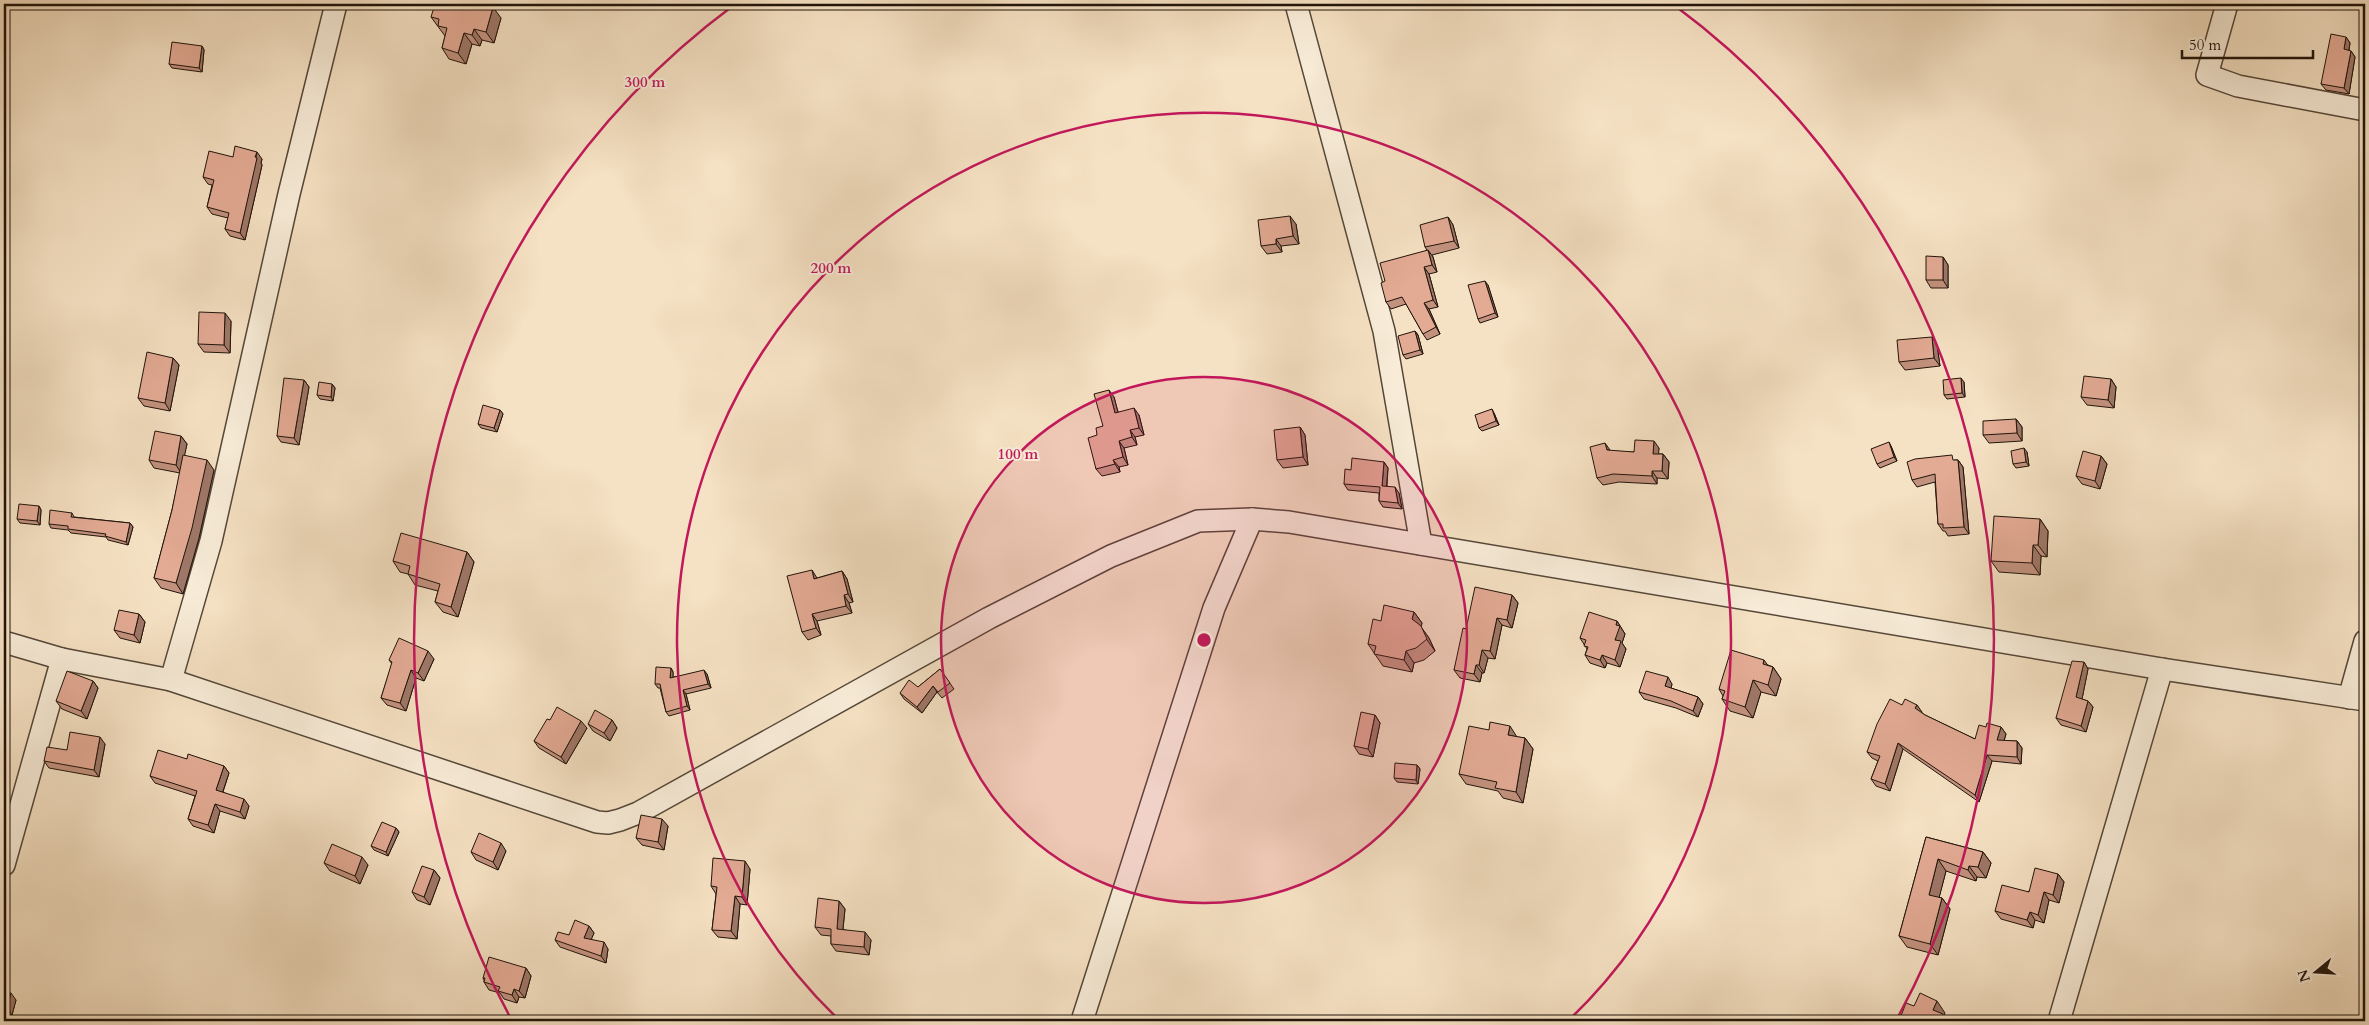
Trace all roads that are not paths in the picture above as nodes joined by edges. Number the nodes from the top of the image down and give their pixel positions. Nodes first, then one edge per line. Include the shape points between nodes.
1 (336, 4) edge
2 (1296, 4) edge
3 (2227, 4) edge
4 (2365, 110) edge
5 (1252, 519) junction
6 (1420, 544) junction
7 (2365, 641) edge
8 (4, 642) edge
9 (62, 659) junction
10 (2162, 669) junction
11 (171, 680) junction
12 (2357, 699) edge
13 (4, 864) edge
14 (1082, 1021) edge
15 (2059, 1021) edge

1 - 11 street via 210,541
2 - 6 street via 1384,331
3 - 4 street via 2207,75 2238,86
5 - 6 street
5 - 11 street via 1198,521 1111,556 989,618 638,813 608,823
5 - 14 street via 1214,608
6 - 10 street
7 - 12 street
8 - 9 street
9 - 11 street
9 - 13 street
10 - 12 street
10 - 15 street

